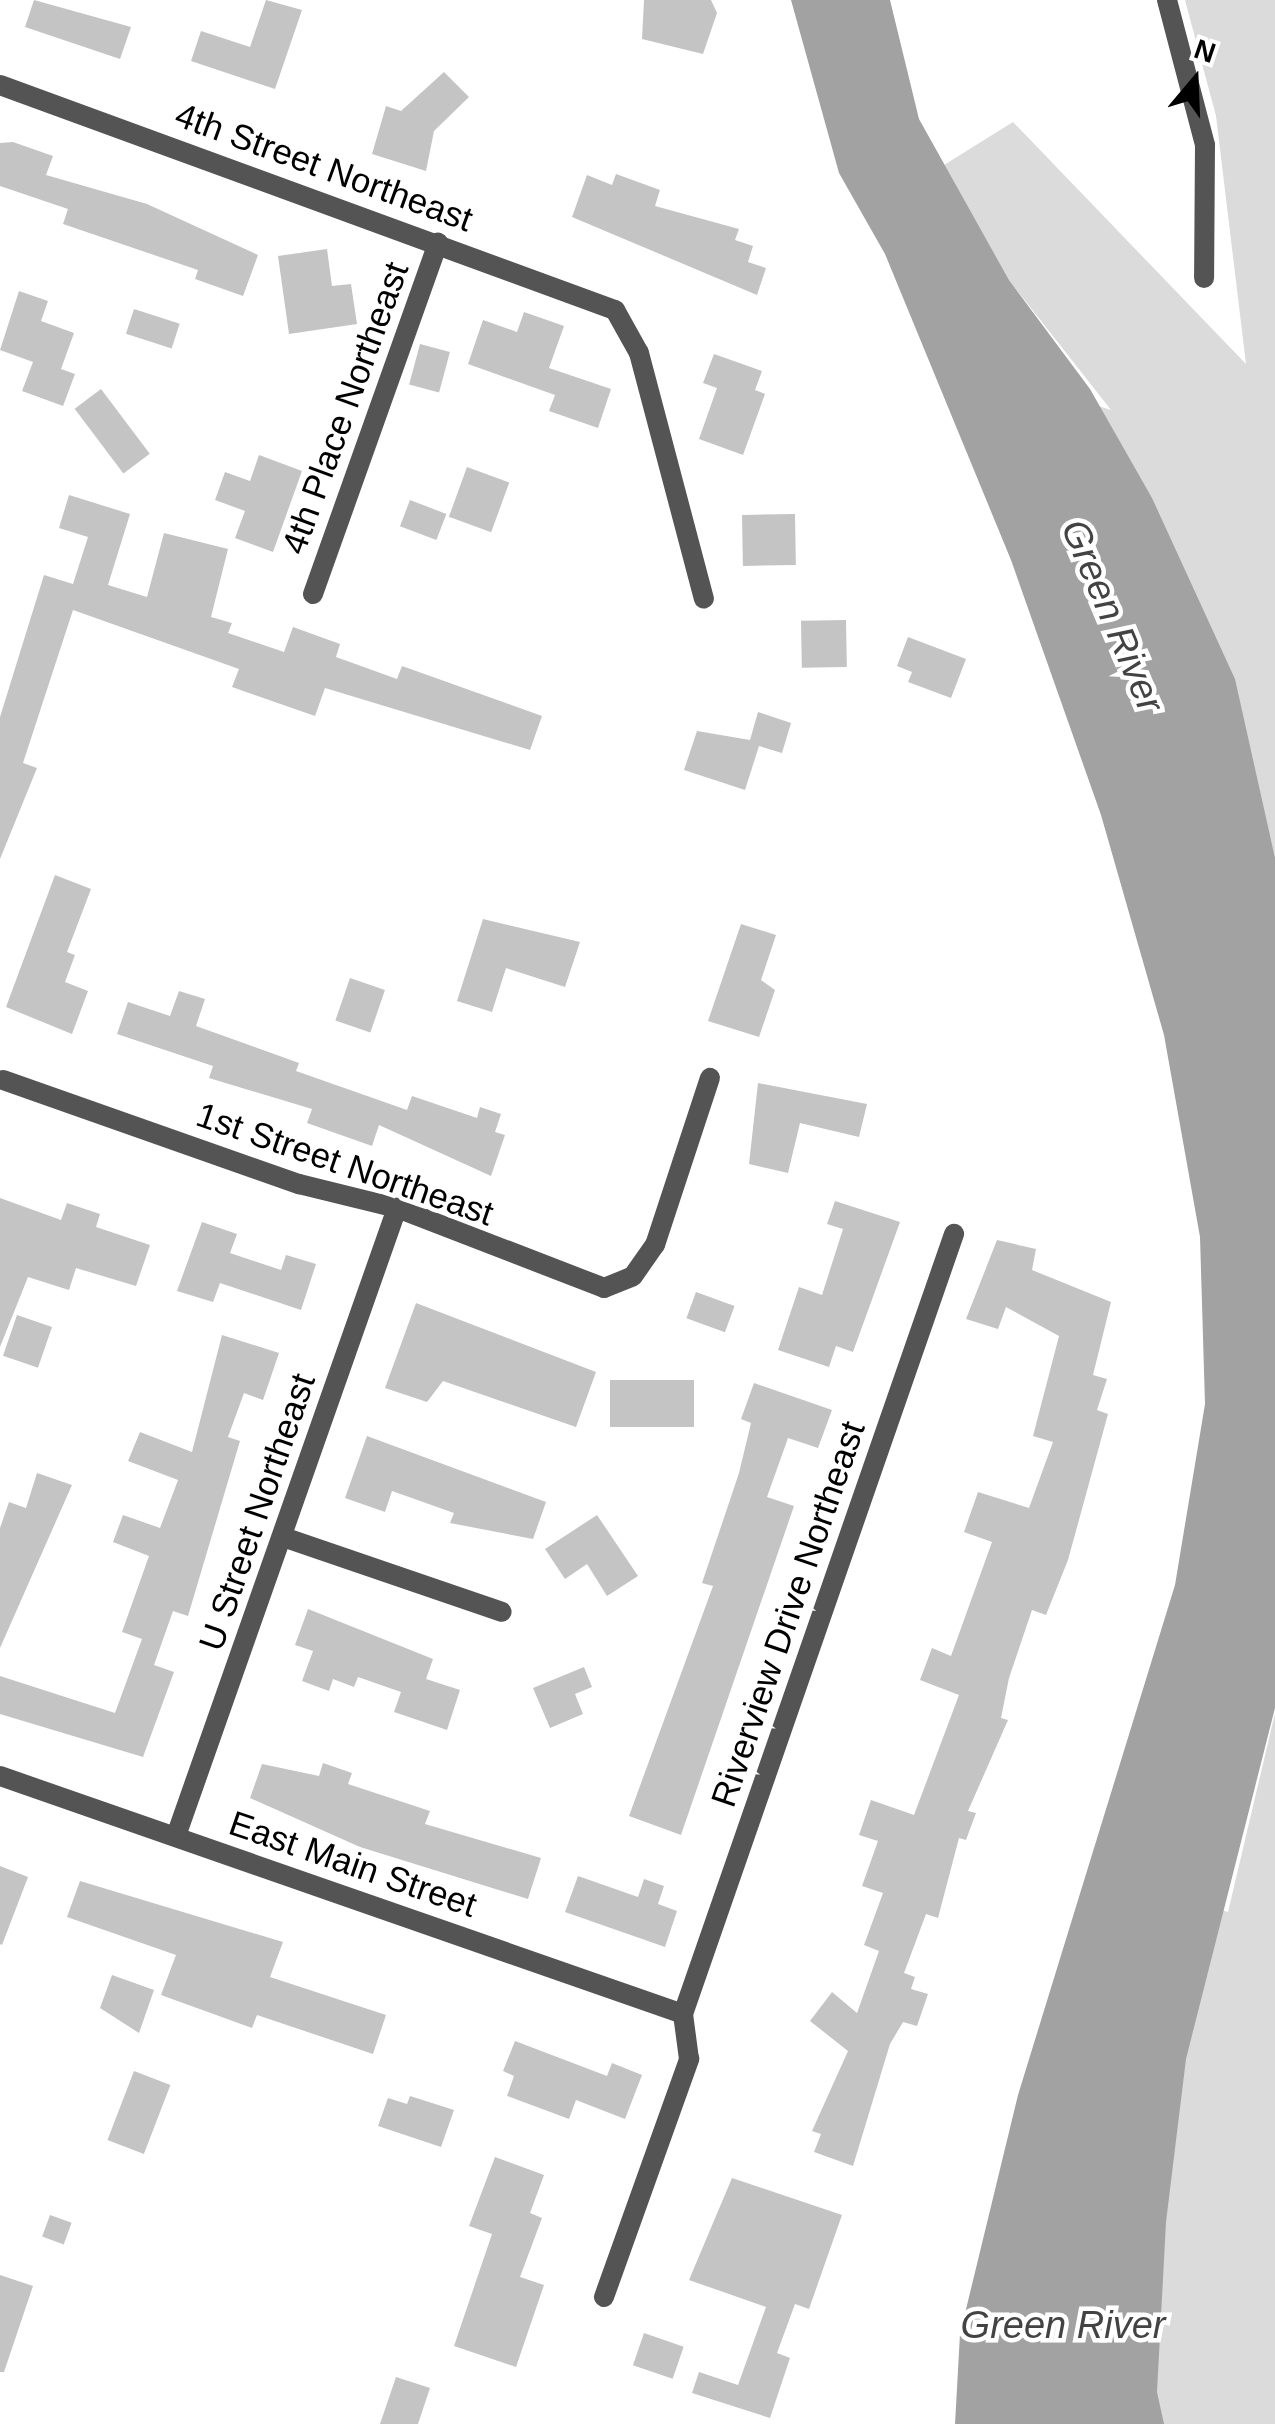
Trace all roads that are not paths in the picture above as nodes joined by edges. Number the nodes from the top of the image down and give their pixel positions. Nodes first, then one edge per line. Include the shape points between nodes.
1 (1167, 0) edge
2 (0, 85) edge
3 (438, 244) junction
4 (1204, 278) dead end
5 (314, 594) dead end
6 (704, 599) dead end
7 (710, 1078) dead end
8 (3, 1080) dead end
9 (397, 1208) junction
10 (954, 1234) dead end
11 (283, 1537) junction
12 (502, 1612) dead end
13 (0, 1776) edge
14 (176, 1836) junction
15 (683, 2014) junction
16 (604, 2297) dead end

1 - 4 street via 1205,145
2 - 3 street, 4th Street Northeast
3 - 5 street, 4th Place Northeast
3 - 6 street, 4th Street Northeast via 622,316
7 - 9 street, 1st Street Northeast via 668,1219 619,1285 588,1285
8 - 9 street, 1st Street Northeast via 299,1184
9 - 11 street, U Street Northeast
10 - 15 street, Riverview Drive Northeast
11 - 12 street
11 - 14 street, U Street Northeast
13 - 14 street, East Main Street
14 - 15 street, East Main Street
15 - 16 street via 689,2059

